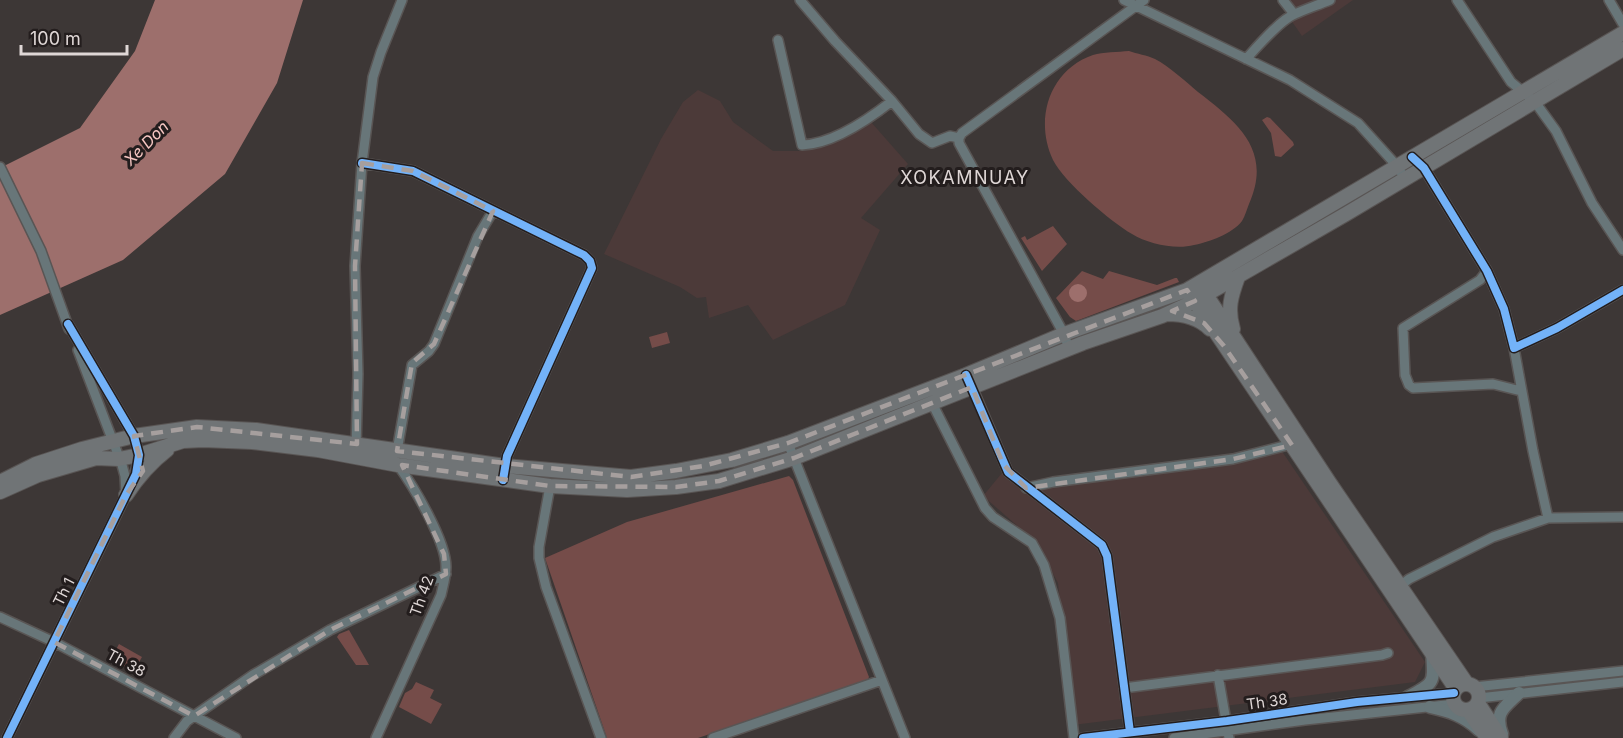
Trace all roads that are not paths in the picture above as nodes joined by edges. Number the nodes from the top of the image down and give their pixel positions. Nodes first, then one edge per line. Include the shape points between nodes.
1 (402, 0) edge
2 (800, 0) edge
3 (1124, 0) edge
4 (1283, 0) edge
5 (1330, 0) edge
6 (1457, 0) edge
7 (1609, 0) edge
8 (1140, 3) edge
9 (1294, 14) junction
10 (1623, 24) edge
11 (1623, 33) edge
12 (778, 40) dead end
13 (1623, 49) edge
14 (1246, 58) junction
15 (1523, 93) junction
16 (892, 101) junction
17 (1535, 102) junction
18 (959, 138) junction
19 (1412, 157) junction
20 (362, 163) junction
21 (1398, 166) junction
22 (0, 167) edge
23 (1424, 168) junction
24 (1405, 179) junction
25 (493, 211) junction
26 (1623, 250) edge
27 (1487, 272) junction
28 (1238, 277) junction
29 (1623, 290) edge
30 (1197, 292) junction
31 (1165, 314) junction
32 (68, 324) junction
33 (1064, 334) junction
34 (1230, 343) junction
35 (1514, 348) junction
36 (1069, 349) junction
37 (969, 381) junction
38 (1521, 391) junction
39 (932, 403) junction
40 (134, 436) junction
41 (112, 441) junction
42 (183, 441) junction
43 (788, 443) junction
44 (1297, 443) junction
45 (356, 450) junction
46 (139, 455) junction
47 (398, 458) junction
48 (794, 458) junction
49 (119, 459) junction
50 (505, 466) junction
51 (503, 480) junction
52 (0, 482) edge
53 (550, 486) junction
54 (1026, 488) junction
55 (0, 492) edge
56 (126, 495) junction
57 (1623, 517) edge
58 (1548, 518) junction
59 (446, 574) junction
60 (1397, 589) junction
61 (0, 617) edge
62 (54, 642) junction
63 (1388, 652) dead end
64 (1432, 652) junction
65 (1623, 671) edge
66 (1218, 675) junction
67 (1568, 678) junction
68 (882, 680) junction
69 (1623, 682) edge
70 (1124, 688) junction
71 (1570, 688) junction
72 (1520, 693) junction
73 (1466, 696) junction
74 (1408, 697) junction
75 (1430, 707) junction
76 (194, 716) junction
77 (1228, 730) edge
78 (1130, 732) junction
79 (7, 738) edge
80 (174, 738) edge
81 (237, 738) edge
82 (376, 738) edge
83 (601, 738) edge
84 (713, 738) edge
85 (905, 738) edge
86 (1074, 738) edge
87 (1083, 738) edge
88 (1174, 738) edge
89 (1487, 738) edge
90 (1502, 738) edge

1 - 20 street via 373,77
2 - 16 street
3 - 8 street
4 - 9 street
5 - 9 street
6 - 15 street via 1511,82
7 - 10 street
8 - 14 street
8 - 18 street
9 - 14 street
11 - 15 highway
12 - 16 street via 802,145 835,136
13 - 17 highway
14 - 21 street via 1290,80 1358,123
15 - 17 street
15 - 19 highway
16 - 18 street via 928,141
17 - 23 highway
17 - 26 street via 1556,131 1592,203
18 - 33 street
19 - 21 highway
19 - 23 street
20 - 25 street via 413,171
20 - 45 street via 355,266
21 - 24 street
21 - 30 highway
22 - 32 street via 41,251
23 - 24 highway
23 - 27 street
24 - 28 highway
25 - 47 street via 478,236 434,344 412,365
25 - 50 street via 584,255 592,264
27 - 35 street via 1504,309
27 - 38 street via 1403,328 1406,380 1413,388 1493,384
28 - 30 highway
28 - 34 highway via 1229,302
29 - 35 street
30 - 31 highway
30 - 33 highway
30 - 34 highway
31 - 34 highway via 1181,314 1204,323
31 - 36 highway
32 - 40 street
32 - 41 street
33 - 36 street
33 - 37 highway
34 - 44 highway
35 - 38 street
36 - 37 highway
37 - 39 highway
37 - 43 highway
37 - 54 street via 1003,464
38 - 58 street
39 - 48 highway
39 - 86 street via 985,508 1032,543 1044,564 1060,618
40 - 41 highway
40 - 45 highway via 197,427 256,430
40 - 46 street
41 - 49 street
41 - 52 highway via 36,464
42 - 45 highway
42 - 46 highway
42 - 56 highway via 150,463
43 - 48 street
43 - 50 highway via 732,460 631,477
44 - 54 street via 1233,459
44 - 60 highway
45 - 47 highway
46 - 49 highway
46 - 56 street, Th 1 via 136,474
47 - 50 highway
47 - 51 highway
47 - 59 street, Th 42 via 444,554
48 - 53 highway via 719,481 676,487 627,490
48 - 68 street
49 - 55 highway via 96,458 38,475
49 - 56 street
50 - 51 street
51 - 53 highway
53 - 83 street via 539,558
54 - 70 street via 1102,545 1107,556
56 - 62 street, Th 1
57 - 58 street
58 - 60 street via 1493,537 1409,579
59 - 76 street via 330,630
59 - 82 street, Th 42 via 441,595
60 - 64 highway
60 - 73 highway
61 - 62 street, Th 38
62 - 76 street, Th 38
62 - 79 street, Th 1
63 - 66 street
64 - 73 highway
64 - 74 main road via 1431,682
65 - 67 street, Th 38
66 - 70 street
66 - 77 street
67 - 71 street
67 - 73 street, Th 38
68 - 84 street
68 - 85 street
69 - 71 street, Th 38
70 - 78 street
71 - 72 street, Th 38
72 - 73 street, Th 38
72 - 90 main road via 1499,714
73 - 74 street, Th 38
73 - 75 street, Th 38
73 - 89 highway
73 - 90 highway
74 - 77 street, Th 38
75 - 77 street, Th 38
75 - 89 main road via 1461,717
76 - 80 street
76 - 81 street, Th 38
77 - 78 street, Th 38
77 - 88 street, Th 38
78 - 87 street, Th 38

